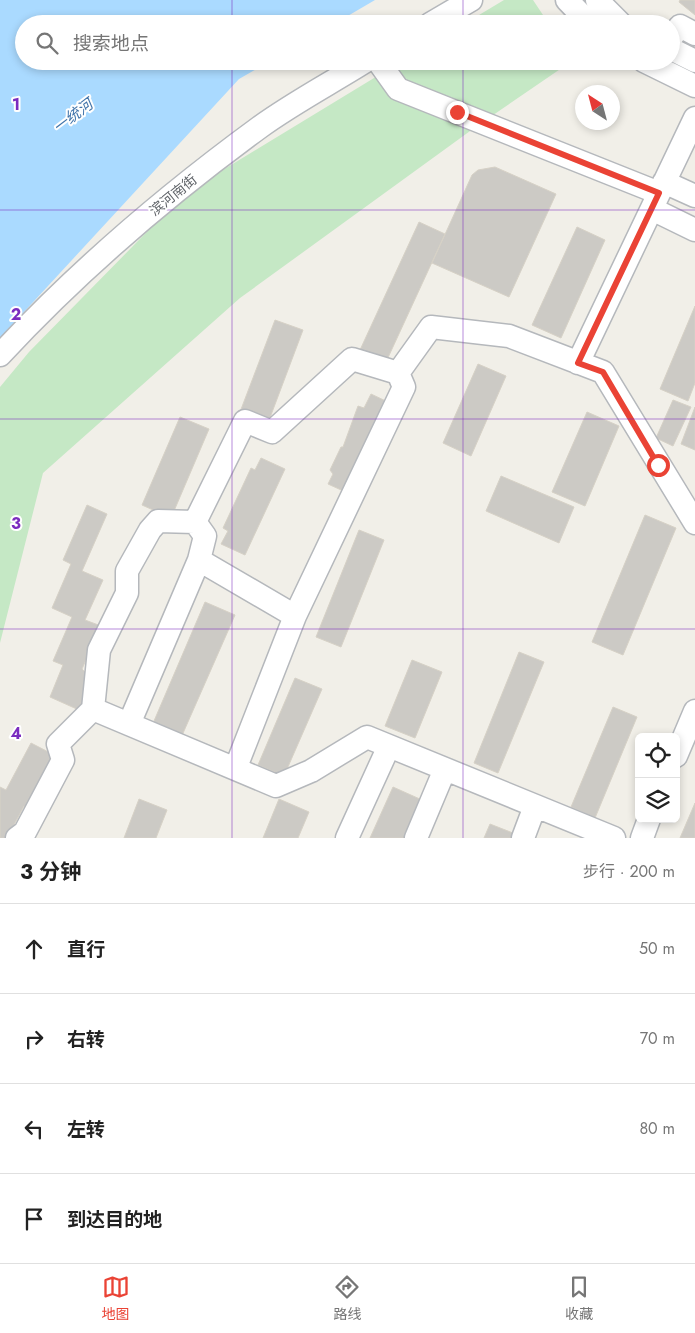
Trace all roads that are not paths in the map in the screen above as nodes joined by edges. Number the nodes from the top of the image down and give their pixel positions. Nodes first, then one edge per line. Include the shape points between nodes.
1 (471, 0) edge
2 (567, 0) edge
3 (597, 0) edge
4 (445, 15) edge
5 (581, 15) edge
6 (612, 15) edge
7 (680, 26) edge
8 (695, 34) edge
9 (680, 54) edge
10 (695, 61) edge
11 (351, 70) edge
12 (384, 70) edge
13 (665, 70) edge
14 (695, 86) edge
15 (695, 118) edge
16 (658, 194) junction
17 (695, 196) edge
18 (695, 230) edge
19 (0, 355) edge
20 (578, 363) junction
21 (398, 373) junction
22 (195, 522) junction
23 (695, 524) edge
24 (199, 560) junction
25 (295, 616) junction
26 (93, 709) junction
27 (695, 711) edge
28 (129, 724) junction
29 (389, 746) junction
30 (680, 747) edge
31 (236, 767) junction
32 (445, 769) junction
33 (535, 806) junction
34 (648, 823) edge
35 (602, 836) edge
36 (17, 838) edge
37 (347, 838) edge
38 (416, 838) edge
39 (523, 838) edge
40 (642, 838) edge

1 - 4 street
2 - 5 street
3 - 6 street
7 - 8 street
9 - 10 street
11 - 19 street, 滨河南街 via 261,126 157,206
12 - 16 street via 398,89
13 - 14 street
15 - 16 street
16 - 17 street
16 - 18 street
16 - 20 street
20 - 21 street via 509,336 431,327
20 - 23 street via 603,372
21 - 22 street via 352,359 272,432 245,421
21 - 25 street via 404,387
22 - 24 street via 205,536
22 - 26 street via 158,521 127,571 127,593 99,650
24 - 25 street
24 - 28 street
25 - 31 street
26 - 28 street
26 - 36 street via 58,744 63,760 25,832
27 - 30 street
28 - 31 street
29 - 31 street via 367,737 311,772 276,786
29 - 32 street
29 - 37 street
32 - 33 street
32 - 38 street
33 - 35 street
33 - 39 street
34 - 40 street

